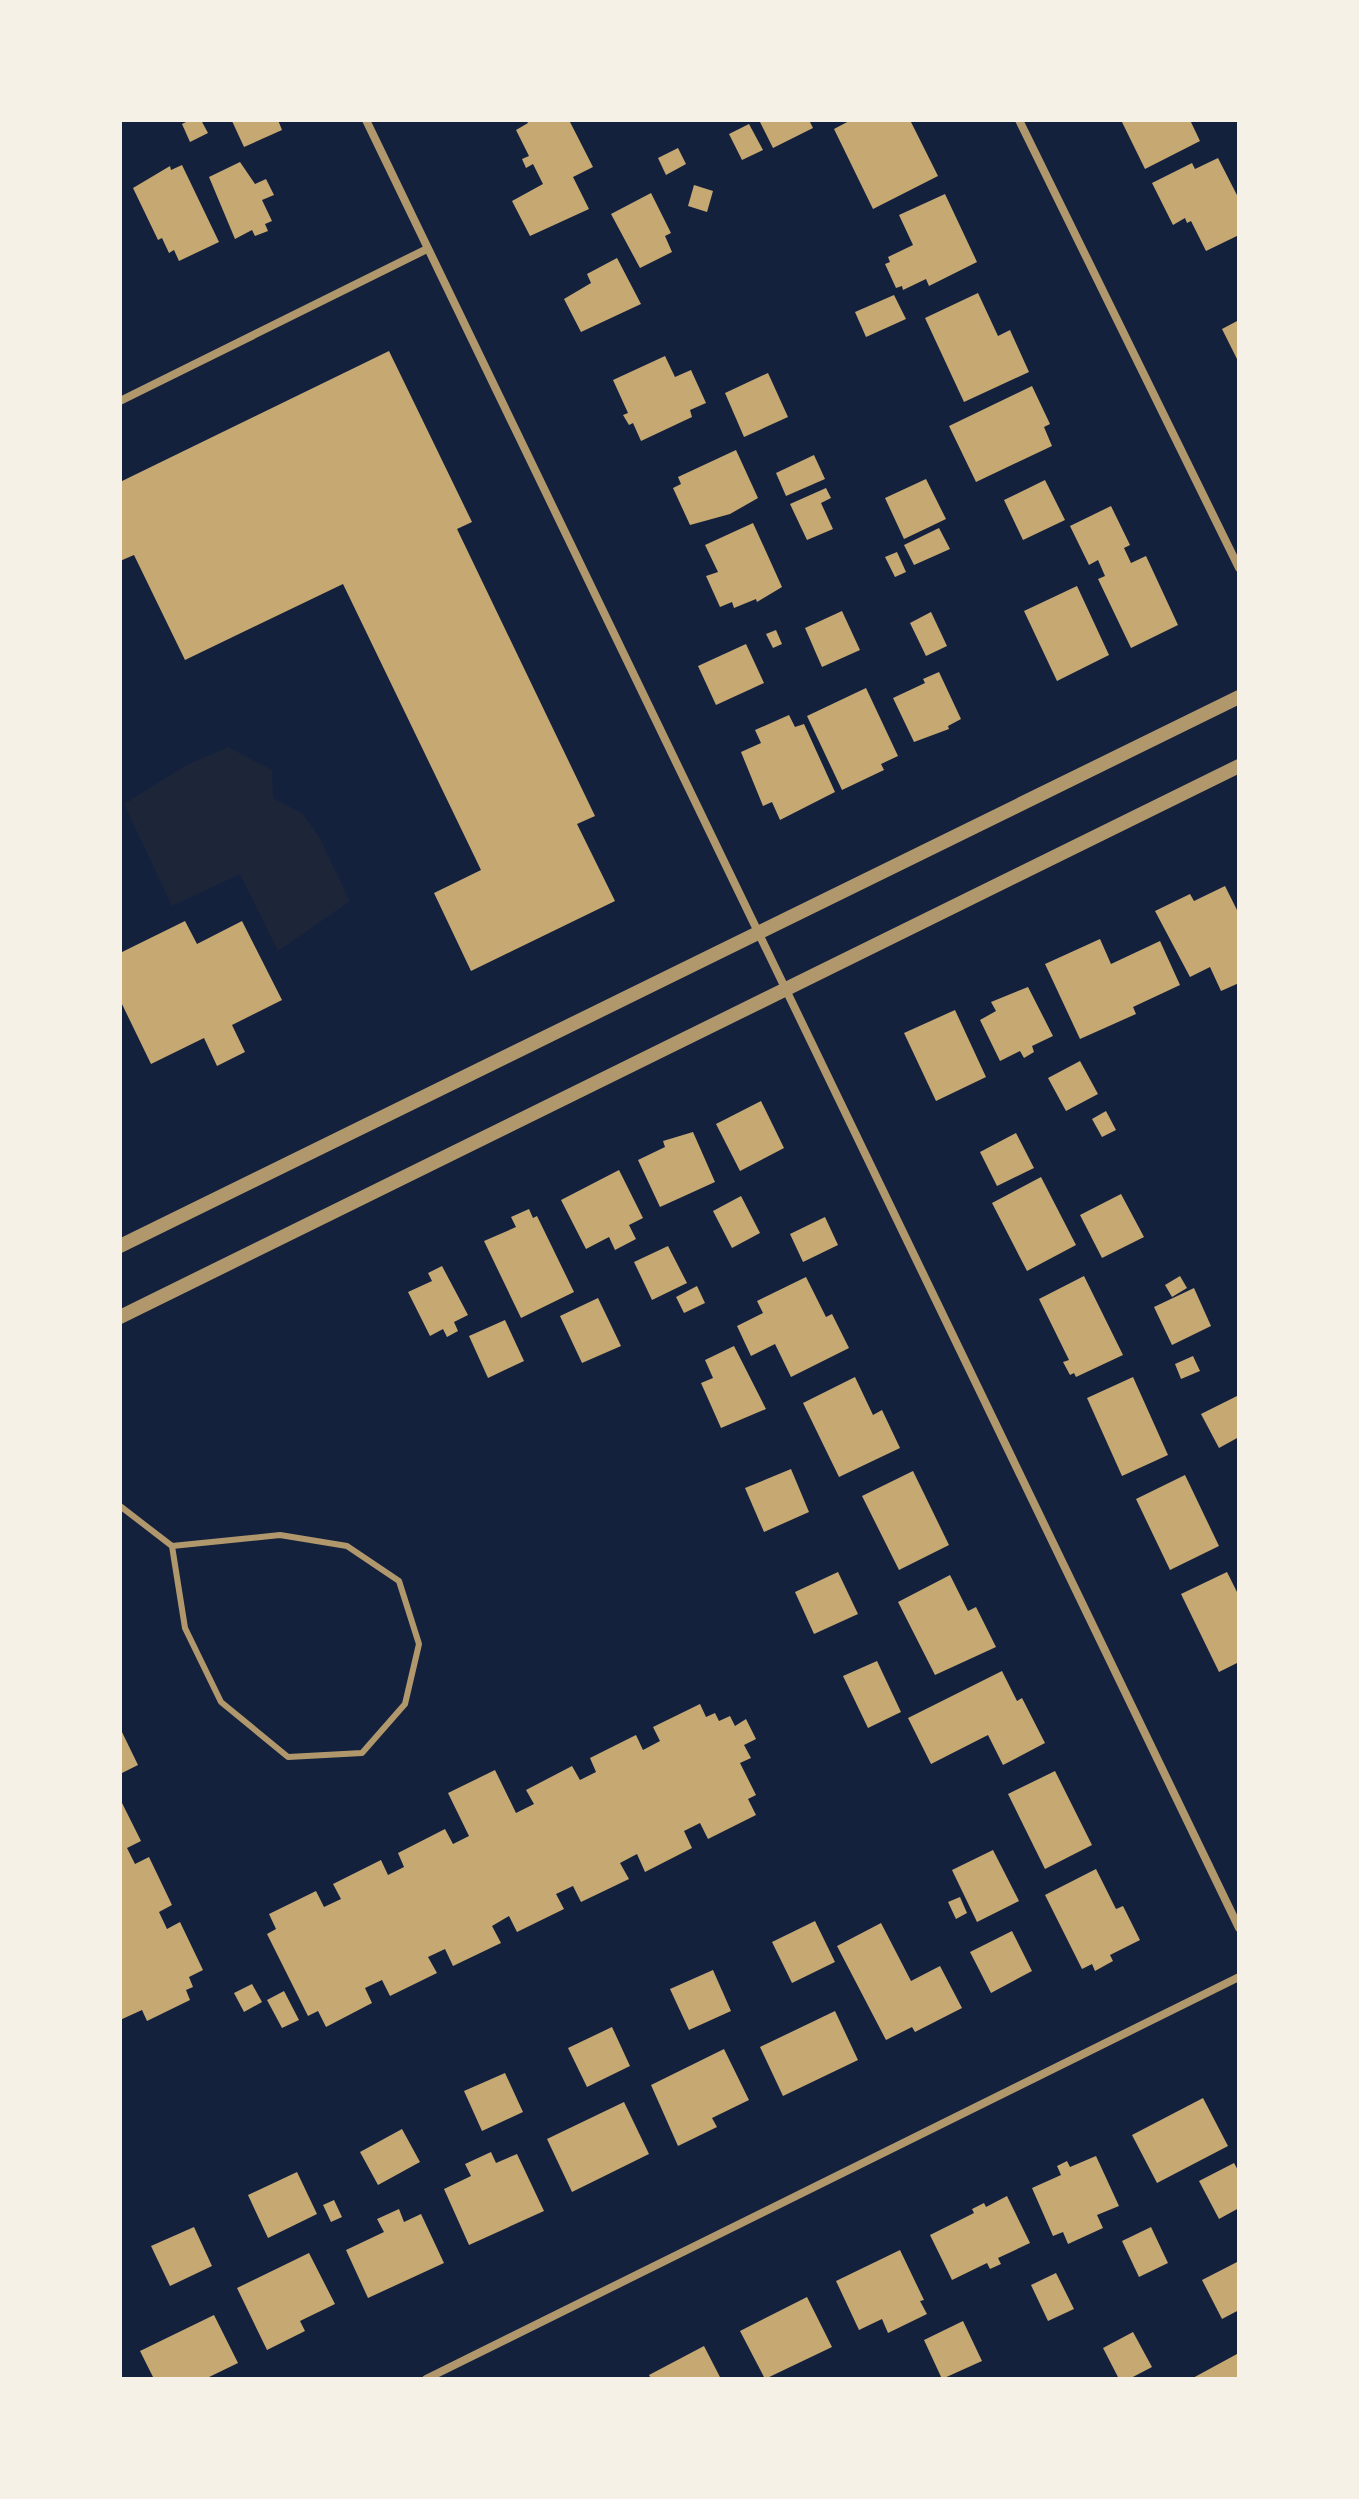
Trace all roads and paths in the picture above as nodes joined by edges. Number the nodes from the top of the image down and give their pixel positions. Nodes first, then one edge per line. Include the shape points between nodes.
1 (366, 120) edge
2 (1019, 120) edge
3 (427, 249) junction
4 (120, 401) edge
5 (1239, 568) edge
6 (1239, 697) edge
7 (1239, 766) edge
8 (760, 934) junction
9 (787, 989) junction
10 (120, 1246) edge
11 (120, 1317) edge
12 (120, 1506) edge
13 (172, 1546) junction
14 (1239, 1928) edge
15 (1239, 1977) edge
16 (426, 2379) edge

1 - 3 street
2 - 5 street
3 - 4 street
3 - 8 street
6 - 8 street
7 - 9 street
8 - 9 street
8 - 10 street
9 - 11 street
9 - 14 street
12 - 13 lane
13 - 13 lane via 280,1535 347,1546 360,1554 399,1581 419,1644 405,1704 362,1753 288,1757 221,1702 185,1628
15 - 16 street

